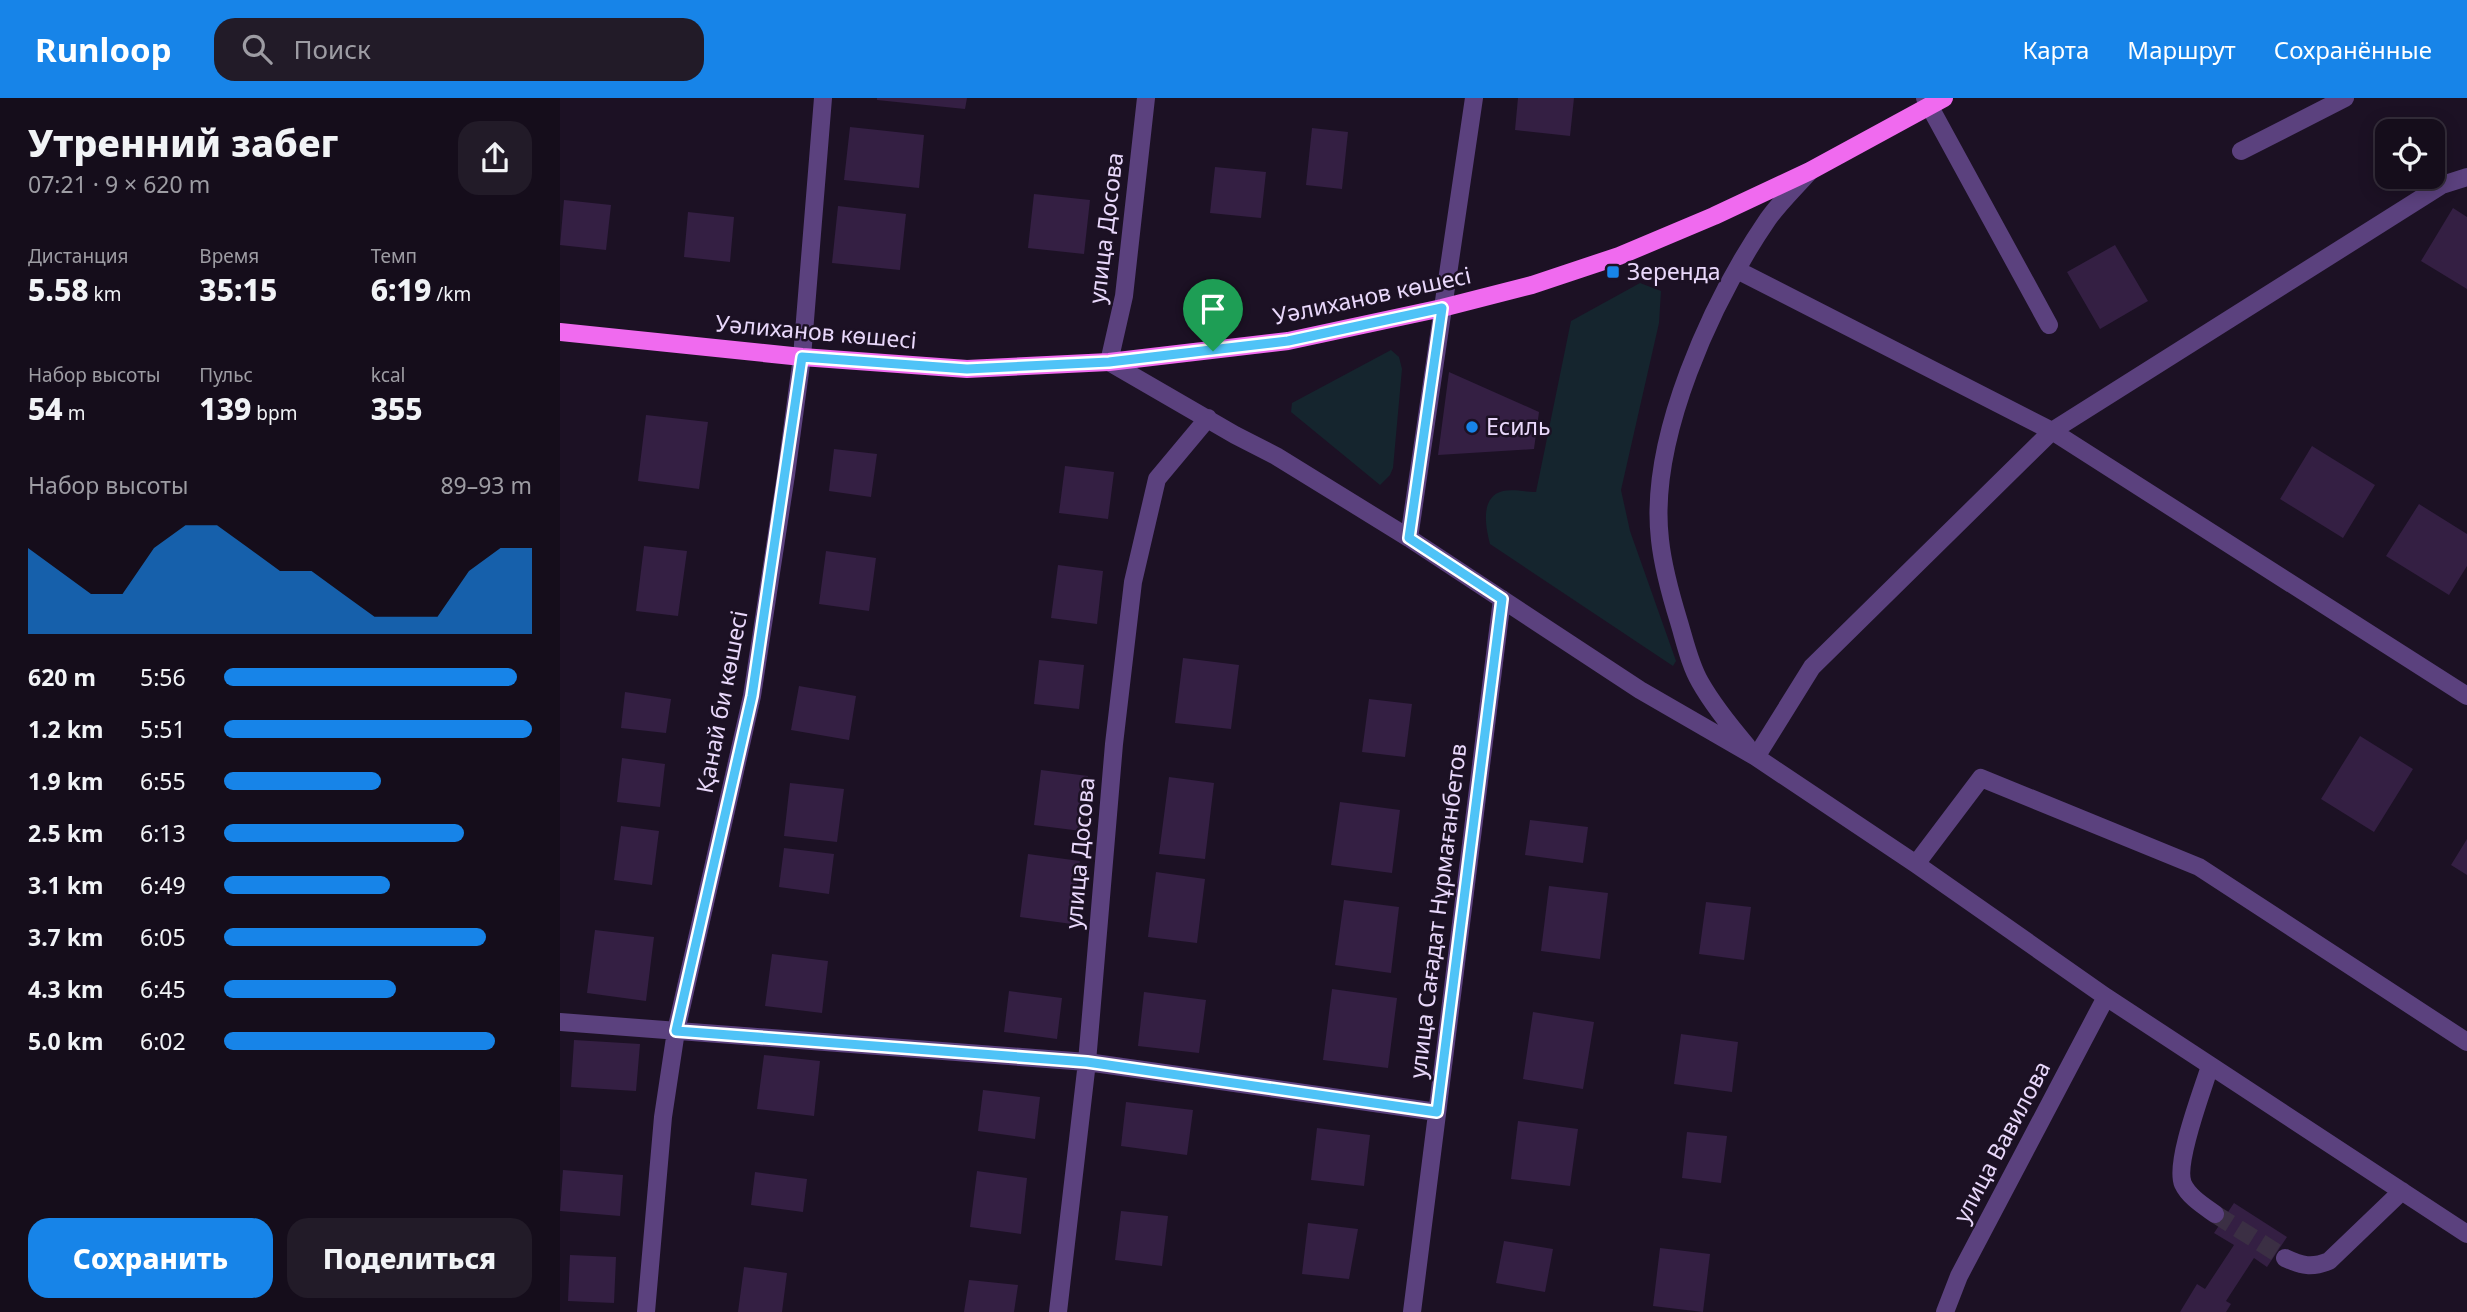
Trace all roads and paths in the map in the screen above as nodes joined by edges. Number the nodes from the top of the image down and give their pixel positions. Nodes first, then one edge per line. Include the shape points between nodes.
1 (823, 98) edge
2 (1146, 98) edge
3 (1474, 98) edge
4 (2345, 98) edge
5 (1932, 101) edge
6 (2241, 151) dead end
7 (1810, 171) junction
8 (2467, 177) edge
9 (1737, 270) junction
10 (1442, 308) junction
11 (2049, 325) dead end
12 (560, 332) edge
13 (802, 357) junction
14 (1109, 362) junction
15 (1208, 418) junction
16 (2052, 431) junction
17 (1409, 538) junction
18 (1502, 599) junction
19 (2467, 696) edge
20 (1756, 757) junction
21 (1916, 864) junction
22 (2106, 997) junction
23 (560, 1022) edge
24 (676, 1031) junction
25 (2467, 1042) edge
26 (1087, 1062) junction
27 (2210, 1066) junction
28 (1437, 1112) junction
29 (2402, 1191) junction
30 (2215, 1214) tunnel mouth
31 (2465, 1229) edge
32 (2285, 1258) tunnel mouth
33 (646, 1312) edge
34 (1058, 1312) edge
35 (1412, 1312) edge
36 (1945, 1312) edge

1 - 13 street, Қанай би көшесі
2 - 14 street, улица Досова via 1124,296
3 - 10 street
4 - 6 street
5 - 7 main road, Уәлиханов көшесі
5 - 11 street
7 - 9 street via 1769,218
7 - 10 main road, Уәлиханов көшесі via 1619,256
8 - 16 street via 2442,184
9 - 16 street
9 - 20 street via 1696,350 1671,427 1660,484 1660,538 1670,593 1698,680
10 - 14 main road, Уәлиханов көшесі via 1288,341
10 - 17 street
12 - 13 main road, Уәлиханов көшесі
13 - 14 main road, Уәлиханов көшесі via 967,369
13 - 24 street, Қанай би көшесі via 752,696
14 - 15 street
15 - 17 street
15 - 26 street, улица Досова via 1157,479 1133,582
16 - 19 street
16 - 20 street via 1812,667
17 - 18 street
18 - 20 street via 1640,690
18 - 28 street, улица Сағадат Нұрмағанбетов
20 - 21 street
21 - 22 street
21 - 25 street via 1981,778 2199,867
22 - 27 street
22 - 36 street, улица Вавилова via 1959,1276
23 - 24 street
24 - 26 street
24 - 33 street, Қанай би көшесі via 663,1117
26 - 28 street
26 - 34 street, улица Досова
27 - 29 street
27 - 30 street via 2184,1152 2182,1181 2189,1193
28 - 35 street, улица Сағадат Нұрмағанбетов
29 - 31 street
29 - 32 street via 2329,1261 2299,1265

